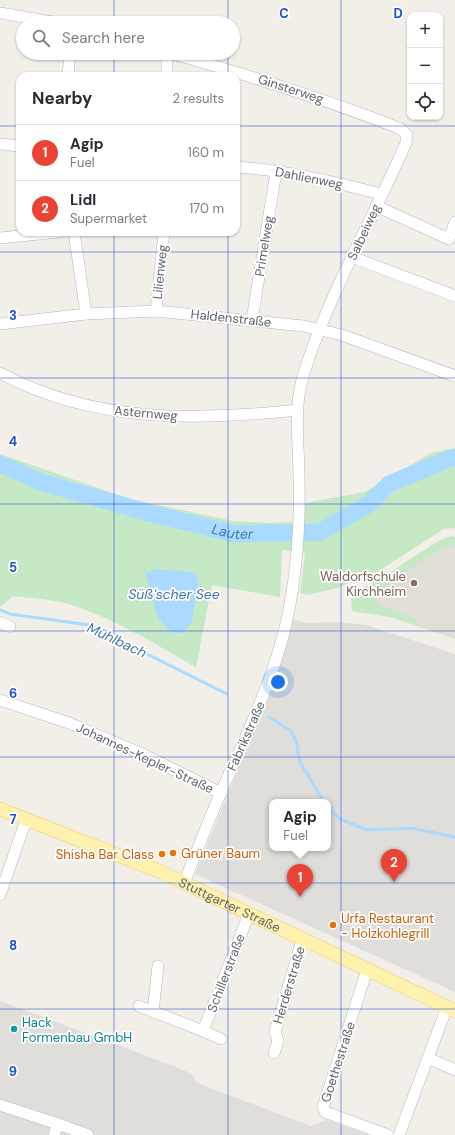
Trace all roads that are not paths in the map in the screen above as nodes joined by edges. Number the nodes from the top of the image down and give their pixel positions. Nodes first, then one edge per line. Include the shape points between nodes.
1 (0, 14) edge
2 (16, 16) edge
3 (69, 60) edge
4 (168, 60) edge
5 (193, 60) edge
6 (68, 72) edge
7 (167, 72) edge
8 (235, 72) edge
9 (240, 73) edge
10 (406, 135) joint
11 (0, 144) edge
12 (16, 146) edge
13 (240, 168) edge
14 (276, 172) junction
15 (381, 194) junction
16 (376, 206) junction
17 (455, 222) edge
18 (20, 236) edge
19 (75, 236) edge
20 (164, 236) edge
21 (0, 238) edge
22 (452, 240) edge
23 (352, 257) junction
24 (455, 296) edge
25 (156, 311) junction
26 (86, 314) junction
27 (252, 320) junction
28 (0, 324) edge
29 (320, 330) junction
30 (0, 373) edge
31 (455, 376) edge
32 (298, 410) junction
33 (0, 622) edge
34 (10, 627) dead end
35 (0, 700) edge
36 (221, 793) junction
37 (0, 809) edge
38 (26, 820) junction
39 (184, 883) junction
40 (0, 895) edge
41 (249, 914) junction
42 (302, 940) junction
43 (158, 966) dead end
44 (367, 970) junction
45 (139, 1006) dead end
46 (451, 1009) edge
47 (153, 1012) junction
48 (203, 1031) junction
49 (221, 1038) dead end
50 (274, 1053) dead end
51 (428, 1058) junction
52 (455, 1070) edge
53 (0, 1105) edge
54 (56, 1130) edge
55 (88, 1135) edge
56 (388, 1135) edge
57 (399, 1135) edge

1 - 2 street
3 - 6 street
4 - 7 street
5 - 8 street, Ginsterweg
9 - 10 street, Ginsterweg via 342,106 401,129
10 - 15 street, Salbeiweg via 406,143
11 - 12 street
13 - 14 street, Dahlienweg
14 - 15 street, Dahlienweg
14 - 27 street, Primelweg
15 - 16 street, Salbeiweg
16 - 22 street
16 - 23 street, Salbeiweg
17 - 22 street
18 - 21 street
19 - 26 street
20 - 25 street, Lilienweg
23 - 24 street
23 - 29 street, Salbeiweg
25 - 26 street, Haldenstraße
25 - 27 street, Haldenstraße
26 - 28 street, Haldenstraße
27 - 29 street, Haldenstraße
29 - 31 street, Haldenstraße via 342,335
29 - 32 street via 303,374
30 - 32 street, Asternweg via 87,406 130,413 235,417
32 - 36 street, Fabrikstraße via 299,513 290,604 279,650 261,704
33 - 34 street
35 - 36 street, Johannes-Kepler-Straße via 69,723 126,747
36 - 39 street, Fabrikstraße
37 - 38 main road, Stuttgarter Straße
38 - 39 main road, Stuttgarter Straße
38 - 40 street
39 - 41 main road, Stuttgarter Straße
41 - 42 main road, Stuttgarter Straße
41 - 48 street, Schillerstraße
42 - 44 main road, Stuttgarter Straße
42 - 50 street, Herderstraße via 275,1032 278,1042
43 - 47 street
44 - 46 main road, Stuttgarter Straße
44 - 56 street, Goethestraße via 323,1107 325,1112
45 - 47 street
46 - 51 street
47 - 48 street
48 - 49 street
51 - 52 street
51 - 57 street
53 - 54 street
54 - 55 street

